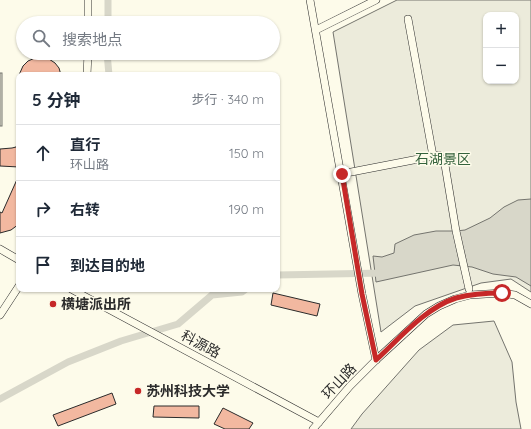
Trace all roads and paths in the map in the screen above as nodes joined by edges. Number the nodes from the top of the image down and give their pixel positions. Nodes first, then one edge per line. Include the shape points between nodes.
1 (88, 0) edge
2 (310, 0) edge
3 (376, 0) edge
4 (88, 16) edge
5 (408, 19) dead end
6 (316, 30) junction
7 (88, 60) edge
8 (87, 72) edge
9 (433, 156) junction
10 (342, 174) junction
11 (0, 250) edge
12 (16, 258) edge
13 (469, 288) dead end
14 (16, 291) edge
15 (76, 292) edge
16 (531, 304) edge
17 (0, 315) edge
18 (376, 360) junction
19 (319, 422) junction
20 (313, 429) edge

1 - 4 street
2 - 6 street
3 - 6 street
5 - 9 street
6 - 10 street
7 - 8 street
9 - 10 street
9 - 13 street via 439,155 445,165
10 - 18 street
11 - 12 street
14 - 17 street
15 - 19 street, 科源路
16 - 18 street, 环山路 via 515,295 502,293 470,295 455,299 426,314
18 - 19 street, 环山路
19 - 20 street, 环山路

